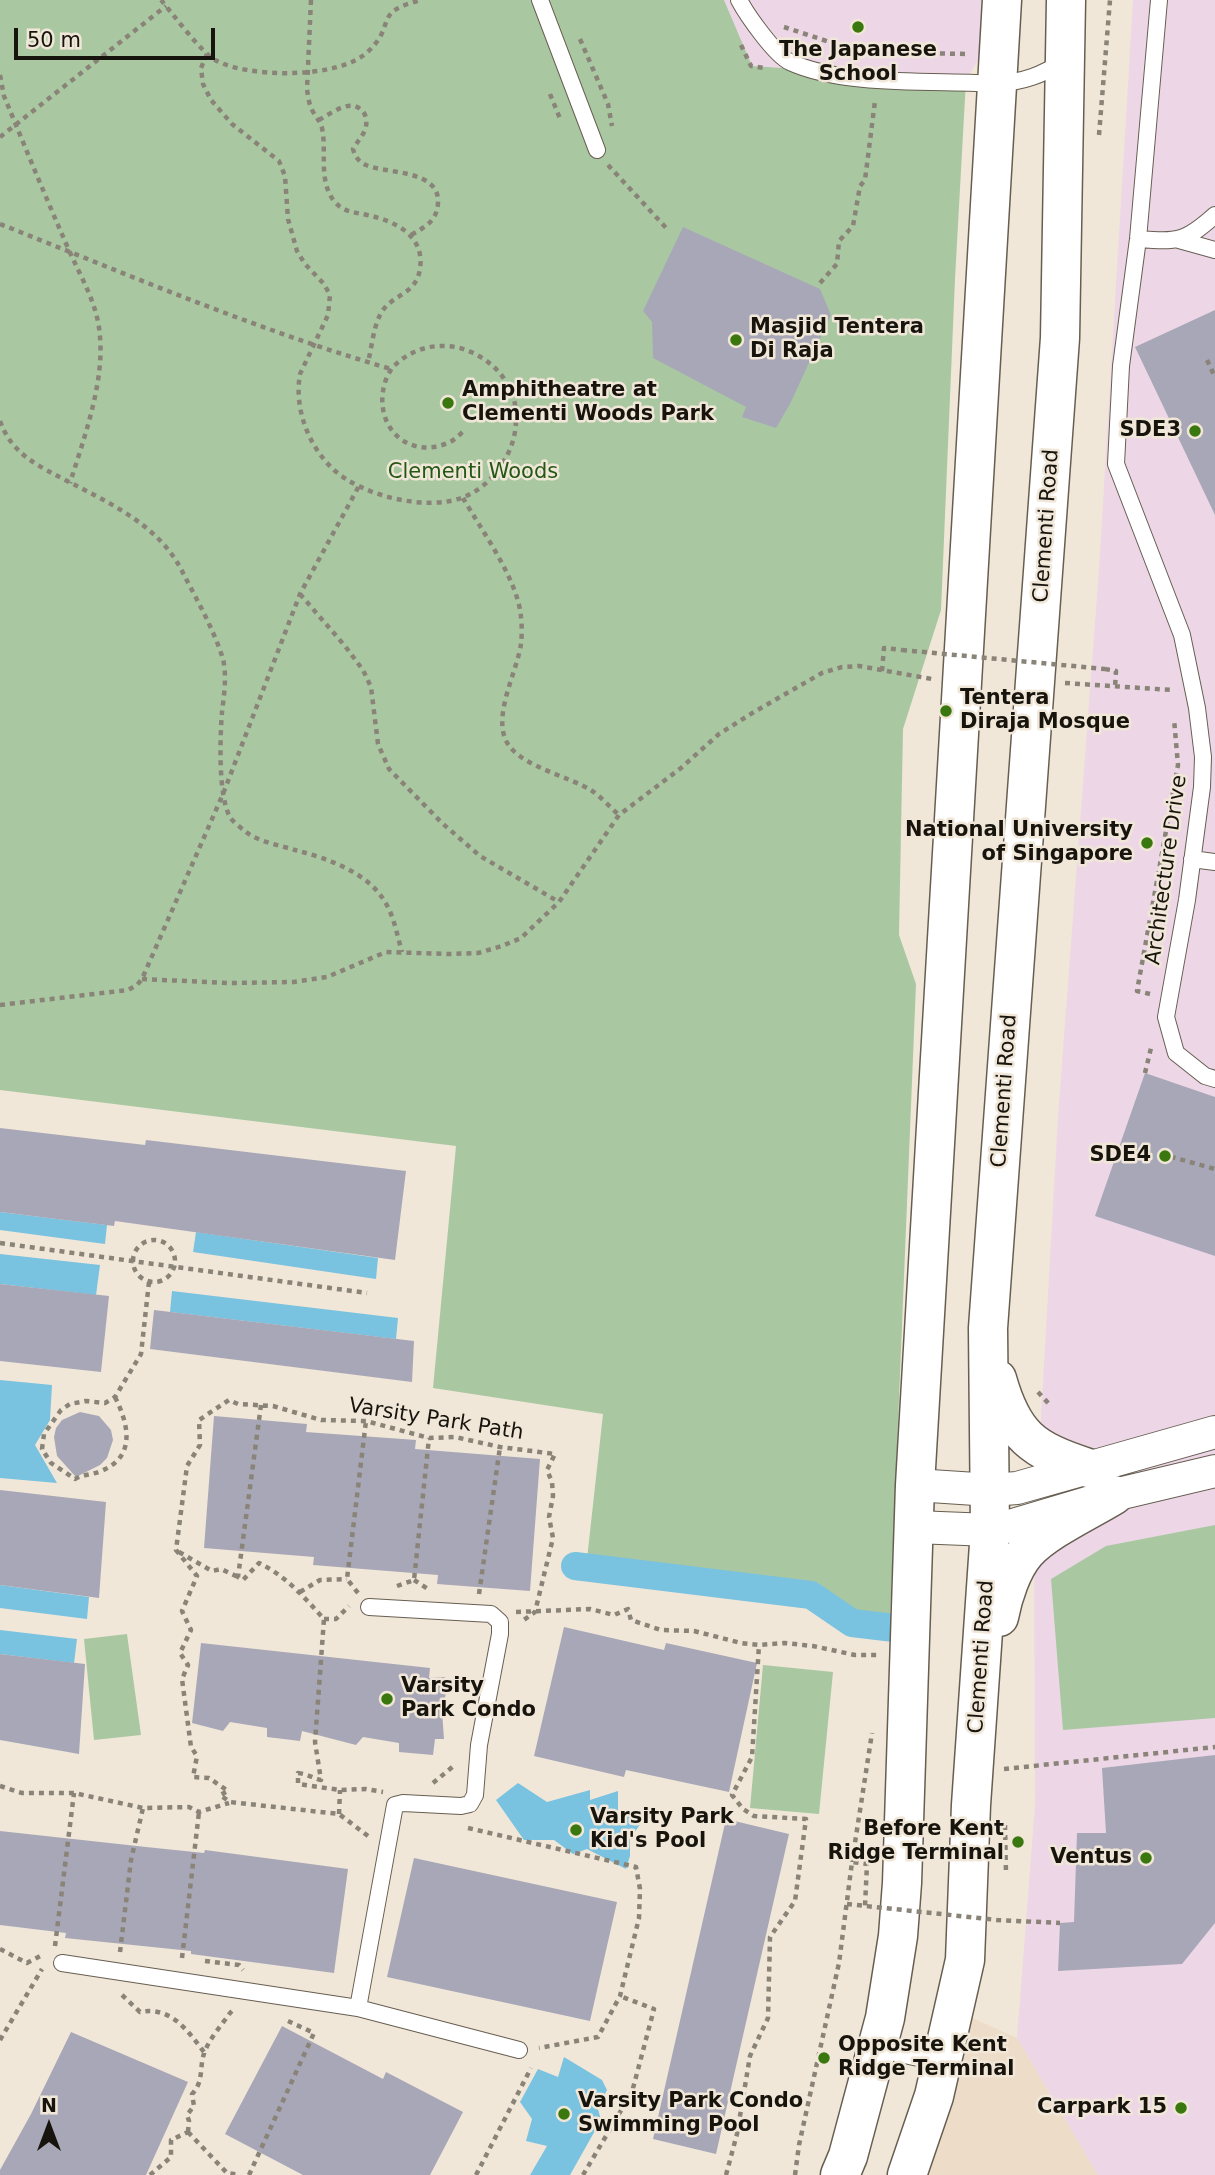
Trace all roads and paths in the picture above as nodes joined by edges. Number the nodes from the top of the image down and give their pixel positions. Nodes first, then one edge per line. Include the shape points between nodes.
1 (161, 0) edge
2 (311, 0) edge
3 (420, 0) edge
4 (540, 0) edge
5 (739, 0) edge
6 (1002, 0) edge
7 (1066, 0) edge
8 (1159, 0) edge
9 (166, 6) junction
10 (780, 25) dead end
11 (207, 54) junction
12 (969, 54) dead end
13 (1064, 61) junction
14 (306, 71) junction
15 (0, 75) edge
16 (877, 80) junction
17 (997, 83) junction
18 (319, 120) junction
19 (15, 124) junction
20 (0, 137) edge
21 (597, 150) joint
22 (1215, 215) edge
23 (0, 224) edge
24 (669, 231) dead end
25 (411, 235) junction
26 (1138, 239) junction
27 (1179, 240) junction
28 (69, 250) junction
29 (1215, 250) edge
30 (820, 284) dead end
31 (313, 345) junction
32 (1208, 360) dead end
33 (368, 362) junction
34 (391, 369) junction
35 (1215, 377) edge
36 (0, 421) edge
37 (466, 429) dead end
38 (70, 482) junction
39 (359, 486) junction
40 (463, 498) junction
41 (300, 594) junction
42 (882, 671) junction
43 (901, 674) dead end
44 (1034, 684) junction
45 (1115, 687) junction
46 (1172, 690) junction
47 (1194, 691) junction
48 (1173, 703) dead end
49 (1174, 715) dead end
50 (1208, 789) edge
51 (223, 794) junction
52 (619, 815) junction
53 (1192, 859) junction
54 (1215, 862) edge
55 (559, 902) junction
56 (402, 952) junction
57 (142, 979) junction
58 (1163, 997) dead end
59 (0, 1005) edge
60 (1154, 1035) dead end
61 (1145, 1073) dead end
62 (1215, 1079) edge
63 (1161, 1154) dead end
64 (1215, 1169) edge
65 (0, 1243) edge
66 (132, 1261) junction
67 (174, 1266) junction
68 (149, 1282) junction
69 (367, 1293) dead end
70 (988, 1328) junction
71 (115, 1397) junction
72 (261, 1405) junction
73 (366, 1421) junction
74 (1215, 1432) edge
75 (429, 1438) junction
76 (500, 1447) junction
77 (1088, 1468) junction
78 (1215, 1471) edge
79 (915, 1485) junction
80 (991, 1490) junction
81 (1114, 1495) junction
82 (915, 1527) junction
83 (990, 1530) junction
84 (176, 1550) junction
85 (238, 1577) junction
86 (347, 1580) junction
87 (389, 1588) dead end
88 (365, 1590) dead end
89 (300, 1592) junction
90 (479, 1599) dead end
91 (352, 1604) dead end
92 (369, 1606) dead end
93 (514, 1612) dead end
94 (535, 1612) junction
95 (324, 1619) junction
96 (517, 1625) dead end
97 (759, 1645) junction
98 (908, 1657) junction
99 (982, 1664) junction
100 (872, 1732) dead end
101 (479, 1745) junction
102 (1215, 1747) edge
103 (1004, 1782) dead end
104 (0, 1786) edge
105 (340, 1790) junction
106 (74, 1793) junction
107 (419, 1798) junction
108 (230, 1802) junction
109 (143, 1808) junction
110 (199, 1812) junction
111 (339, 1815) junction
112 (1005, 1821) dead end
113 (461, 1826) dead end
114 (375, 1841) dead end
115 (852, 1862) junction
116 (1006, 1873) dead end
117 (847, 1904) junction
118 (864, 1906) junction
119 (1060, 1923) dead end
120 (55, 1947) dead end
121 (182, 1958) dead end
122 (55, 1961) joint
123 (120, 1972) junction
124 (620, 1996) junction
125 (239, 2007) dead end
126 (358, 2008) junction
127 (281, 2017) dead end
128 (0, 2040) edge
129 (877, 2049) junction
130 (519, 2050) dead end
131 (204, 2052) junction
132 (940, 2063) junction
133 (187, 2132) junction
134 (150, 2175) edge
135 (240, 2175) edge
136 (249, 2175) edge
137 (476, 2175) edge
138 (583, 2175) edge
139 (726, 2175) edge
140 (795, 2175) edge
141 (840, 2175) edge
142 (906, 2175) edge

1 - 9 path
2 - 14 path
3 - 14 path via 393,12 371,49 360,58 327,70
4 - 21 lane
5 - 16 lane via 757,29 788,61 826,73
6 - 17 main road
7 - 13 main road, Clementi Road
8 - 26 lane, Architecture Drive
9 - 11 path
9 - 19 path
10 - 12 path via 860,52
11 - 14 path via 232,68 283,74
11 - 31 path via 201,68 211,100 232,124 279,161 297,251 330,295 330,309
13 - 17 lane via 1041,76
13 - 44 main road, Clementi Road via 1060,338
14 - 18 path via 310,104
15 - 19 path
16 - 17 lane
16 - 30 path via 865,180 853,226 839,241 837,264
17 - 79 main road
18 - 25 path via 324,173 336,204
18 - 25 path via 354,105 366,122 353,149 355,156 363,164 429,183 438,195 434,219
19 - 20 path
19 - 28 path
21 - 24 path
22 - 27 lane
23 - 28 path
25 - 33 path via 420,250 417,279 379,316
26 - 27 lane
26 - 47 lane, Architecture Drive via 1121,366 1116,464 1182,635
27 - 29 lane
28 - 31 path
28 - 38 path via 95,307 101,354
31 - 33 path
31 - 39 path via 298,384 304,421 316,448 334,469
32 - 35 path
33 - 34 path
34 - 37 path via 383,405 389,426 401,440 417,447 437,446
34 - 40 path via 413,352 442,346 472,352 501,373 516,410 513,443 497,471
36 - 38 path via 15,448
38 - 51 path via 140,523 178,562 223,661
39 - 40 path via 410,501
39 - 41 path
40 - 52 path via 508,577 522,619 521,645 502,726 505,738 520,757 592,791
41 - 51 path
41 - 55 path via 363,670 371,687 378,744 389,769 480,856
42 - 43 path
42 - 45 path, bridge via 884,648 1105,669 1116,671
42 - 52 path via 859,666 822,673 719,734
44 - 45 path
44 - 70 main road, Clementi Road
45 - 46 path
46 - 47 path
46 - 48 path
47 - 50 lane, Architecture Drive
49 - 58 path via 1178,765 1137,991
50 - 53 lane, Architecture Drive
51 - 56 path via 230,817 247,833 330,859 362,878 384,900
51 - 57 path
52 - 55 path
53 - 54 lane
53 - 62 lane, Architecture Drive via 1166,1017 1176,1053
55 - 56 path via 521,938 502,946 468,953
56 - 57 path via 386,952 327,977 294,982
57 - 59 path via 128,990
60 - 61 path
63 - 64 path
65 - 66 path
66 - 67 path
66 - 67 path via 138,1246 151,1240 167,1243 175,1252
66 - 68 path via 137,1274
67 - 68 path via 166,1279
67 - 69 path
68 - 71 path via 141,1354
70 - 77 main road via 994,1367 1012,1420 1043,1450
70 - 80 main road, Clementi Road
71 - 71 path via 105,1403 70,1404 61,1410 44,1434 42,1449 51,1463 75,1479 114,1466 125,1450 127,1428
72 - 73 path, Varsity Park Path via 321,1420
72 - 84 path, Varsity Park Path via 229,1400 199,1420 201,1445 187,1466
72 - 85 path
73 - 75 path, Varsity Park Path
73 - 86 path
74 - 77 street
75 - 76 path, Varsity Park Path via 455,1437
75 - 87 path via 414,1580
76 - 90 path
76 - 94 path, Varsity Park Path via 555,1454 547,1470 552,1482 549,1517 553,1538
77 - 80 street via 1017,1488
78 - 81 street
79 - 80 street
79 - 82 main road
80 - 83 main road, Clementi Road
81 - 83 street
81 - 99 main road via 1026,1552 1016,1566
82 - 83 street
82 - 98 main road
83 - 99 main road, Clementi Road
84 - 85 path via 212,1571 221,1569
84 - 108 path via 197,1576 182,1611 191,1630 180,1653 188,1665 182,1679 191,1746 197,1756 193,1777 209,1778 228,1791 220,1795
85 - 89 path via 243,1580 259,1563
86 - 88 path via 360,1595
86 - 89 path via 320,1580
89 - 95 path
91 - 95 path via 335,1619
92 - 101 lane via 491,1614 500,1622
93 - 94 path
94 - 96 path
94 - 97 path via 590,1609 614,1615 628,1609 631,1620 661,1630 694,1631
95 - 105 path via 314,1742 321,1780 298,1773 298,1784
97 - 98 path via 784,1643 855,1655
97 - 139 path via 752,1757 732,1795 754,1816 806,1819 795,1901 770,1937 768,2018 750,2056
98 - 129 main road via 900,1910
99 - 132 main road, Clementi Road via 965,1960
100 - 115 path
101 - 107 path
101 - 107 lane via 475,1795 470,1804 461,1807
102 - 103 path via 1004,1769
104 - 106 path via 22,1793
105 - 107 path via 366,1789
105 - 111 path
106 - 109 path
106 - 120 path
107 - 126 lane via 395,1805 392,1811
108 - 110 path
108 - 111 path
109 - 110 path via 189,1807
109 - 123 path via 131,1860
110 - 121 path
111 - 114 path
112 - 116 path
113 - 124 path via 636,1867 639,1918
115 - 117 path
115 - 118 path via 867,1864
117 - 118 path, bridge
117 - 140 path
118 - 119 path, bridge
122 - 123 lane
122 - 128 path
123 - 126 lane
123 - 131 path via 120,1993 140,2012 154,2009 182,2023
124 - 137 path via 598,2037 541,2049
124 - 138 path via 654,2009 632,2092
125 - 131 path
126 - 130 lane
127 - 136 path via 314,2033
129 - 132 lane
129 - 141 main road
131 - 133 path via 203,2072 192,2094 194,2106 187,2115
132 - 142 main road, Clementi Road via 934,2096
133 - 134 path via 170,2140 171,2157
133 - 135 path via 227,2173

